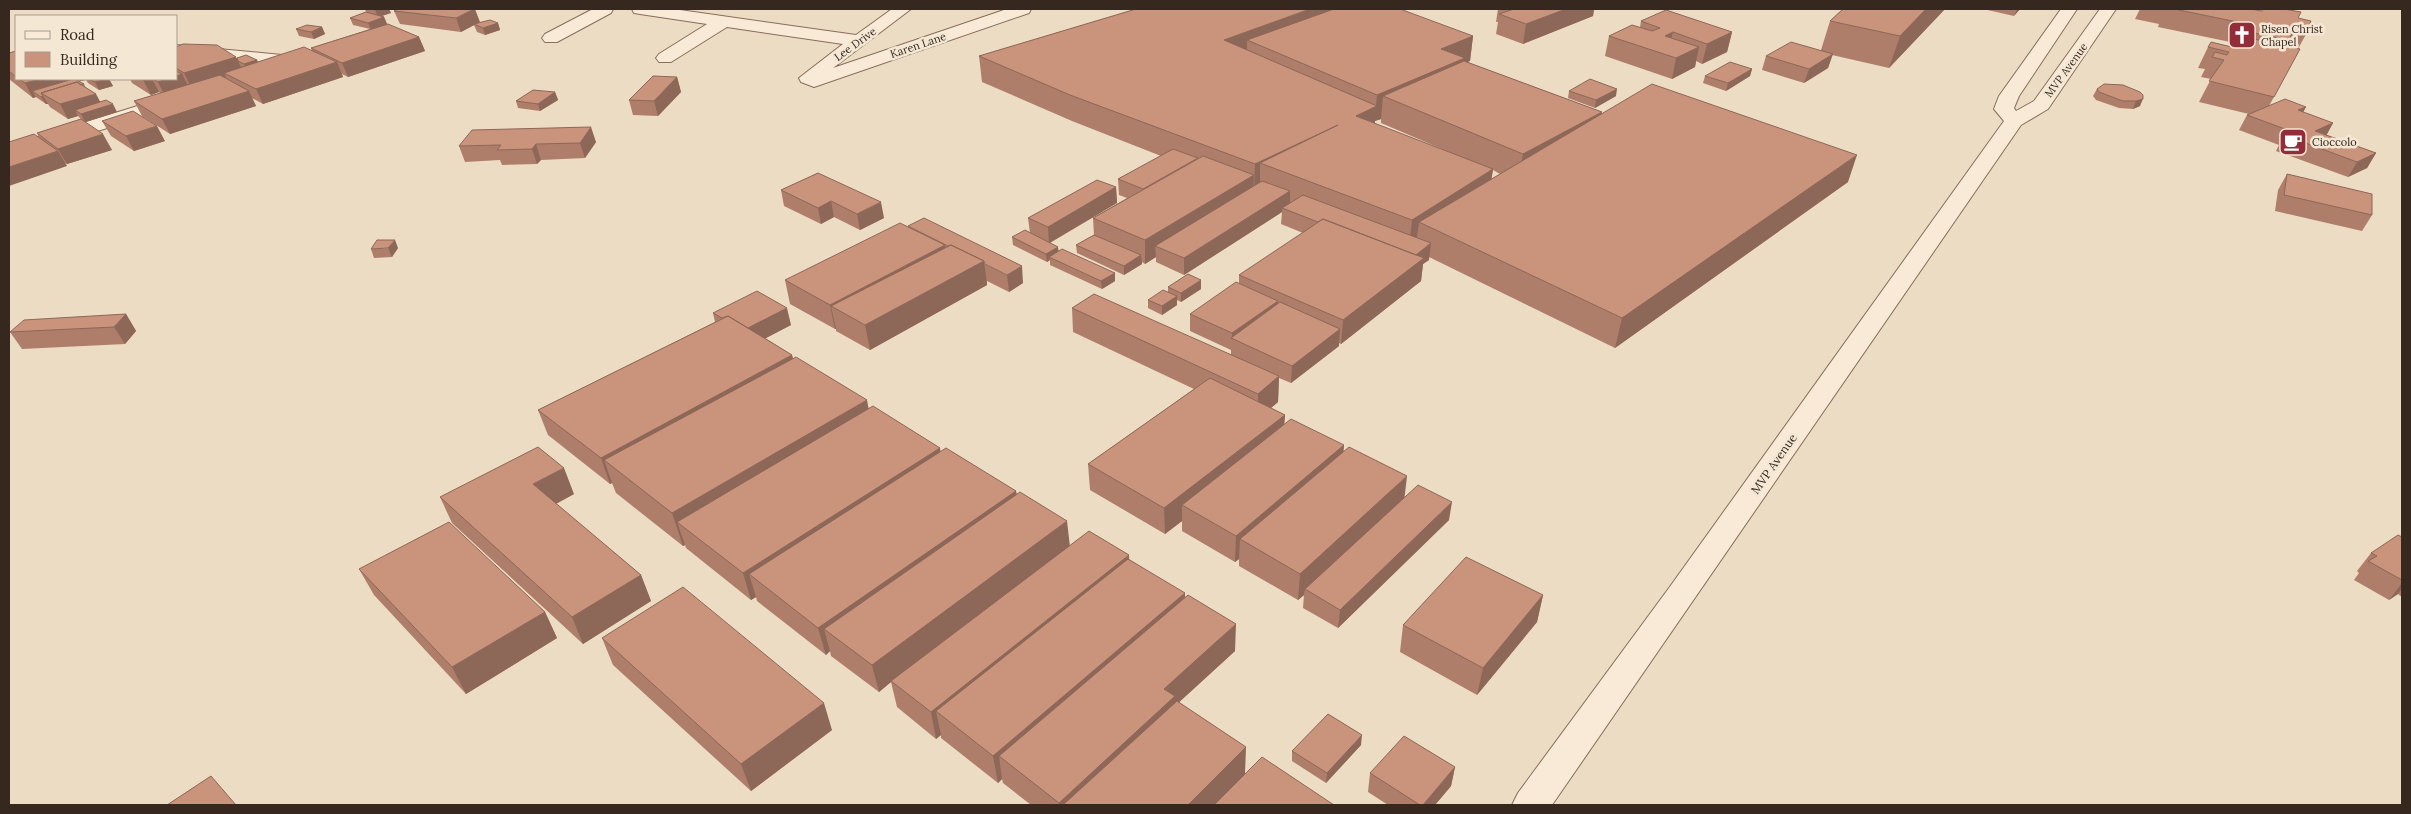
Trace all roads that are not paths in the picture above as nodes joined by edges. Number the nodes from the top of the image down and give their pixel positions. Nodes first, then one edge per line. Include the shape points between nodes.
1 (605, 9) edge
2 (640, 9) edge
3 (903, 9) edge
4 (1023, 9) edge
5 (2069, 9) edge
6 (2108, 9) edge
7 (724, 21) junction
8 (550, 38) dead end
9 (859, 41) junction
10 (178, 50) edge
11 (664, 58) dead end
12 (244, 78) edge
13 (811, 80) joint
14 (197, 93) edge
15 (2014, 121) junction
16 (9, 153) edge
17 (1531, 805) edge

1 - 8 street
2 - 7 street
3 - 9 street, Lee Drive
4 - 13 street, Karen Lane
5 - 15 street via 2009,96 2004,109
6 - 15 street, MVP Avenue via 2041,105
7 - 9 street
7 - 11 street
9 - 13 street, Lee Drive
10 - 12 street via 282,60
14 - 16 street
15 - 17 street, MVP Avenue

